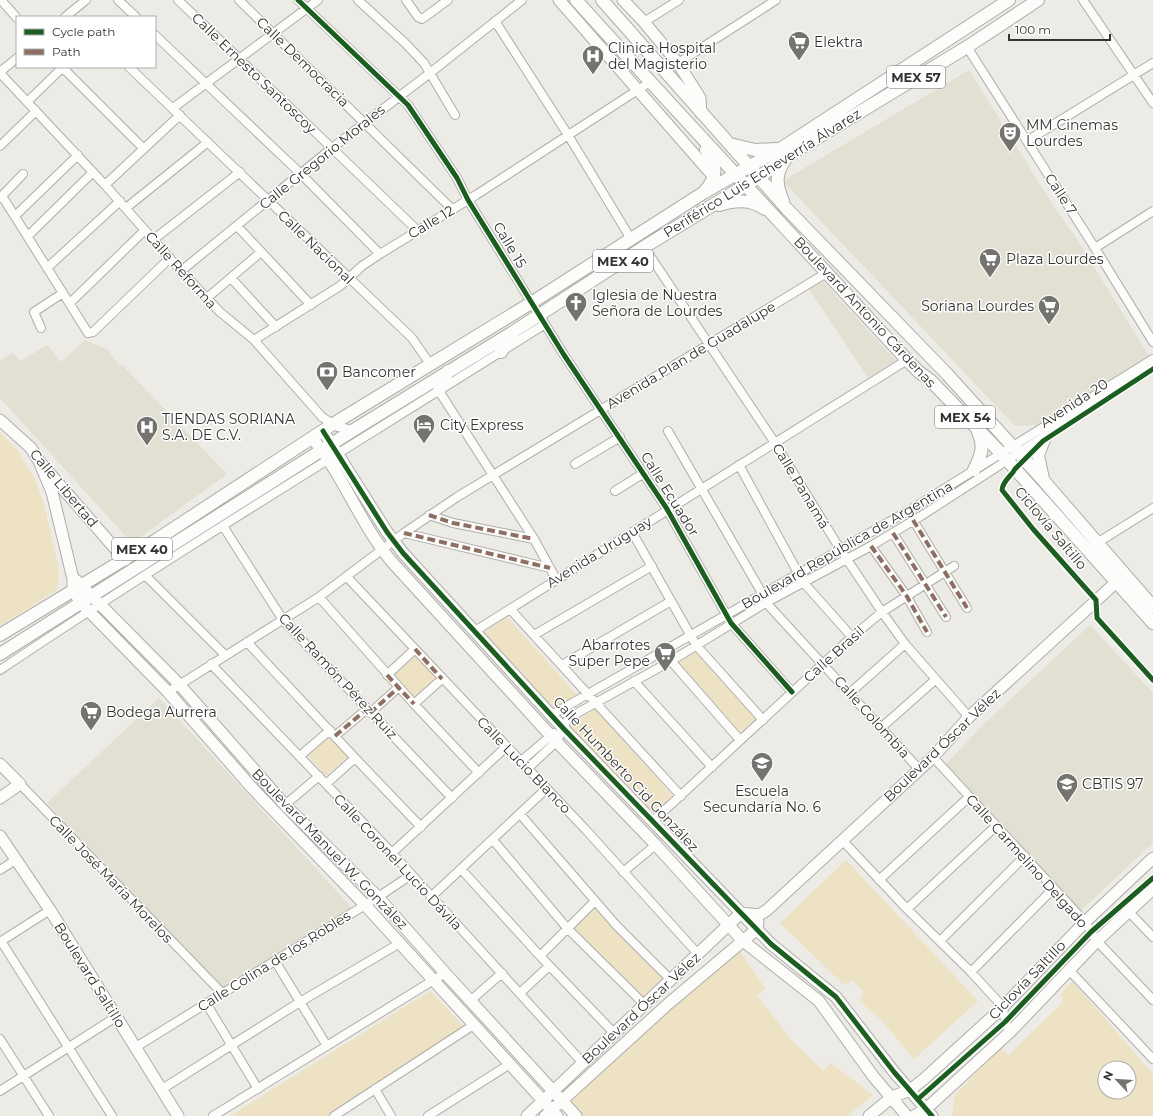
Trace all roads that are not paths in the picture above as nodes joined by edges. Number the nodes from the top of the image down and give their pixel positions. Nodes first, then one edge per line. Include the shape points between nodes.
1 (1, 0) edge
2 (86, 0) edge
3 (118, 0) edge
4 (178, 0) edge
5 (239, 0) edge
6 (298, 0) edge
7 (318, 0) edge
8 (358, 0) edge
9 (406, 0) edge
10 (448, 0) edge
11 (559, 0) edge
12 (576, 0) edge
13 (602, 0) edge
14 (623, 0) edge
15 (679, 0) edge
16 (776, 0) edge
17 (1009, 0) edge
18 (1038, 0) edge
19 (1083, 0) edge
20 (517, 1) edge
21 (307, 8) junction
22 (70, 16) edge
23 (135, 16) edge
24 (16, 17) edge
25 (495, 21) junction
26 (644, 22) junction
27 (274, 33) junction
28 (156, 36) edge
29 (967, 47) junction
30 (16, 59) edge
31 (240, 59) junction
32 (678, 63) junction
33 (1153, 63) edge
34 (130, 68) edge
35 (0, 73) edge
36 (430, 73) junction
37 (1135, 74) junction
38 (650, 82) junction
39 (207, 83) junction
40 (638, 90) junction
41 (400, 96) junction
42 (27, 102) junction
43 (1153, 103) edge
44 (173, 108) junction
45 (36, 111) junction
46 (700, 113) junction
47 (180, 115) junction
48 (455, 115) dead end
49 (365, 122) junction
50 (695, 132) junction
51 (568, 135) junction
52 (1027, 141) junction
53 (208, 142) junction
54 (730, 144) junction
55 (0, 146) edge
56 (332, 148) junction
57 (144, 149) junction
58 (780, 149) junction
59 (794, 152) junction
60 (78, 155) junction
61 (750, 167) junction
62 (94, 172) junction
63 (240, 172) junction
64 (23, 174) dead end
65 (300, 174) junction
66 (736, 175) junction
67 (714, 177) junction
68 (759, 177) junction
69 (105, 185) junction
70 (745, 185) junction
71 (703, 193) junction
72 (1, 197) edge
73 (268, 200) junction
74 (468, 200) junction
75 (120, 201) junction
76 (126, 208) junction
77 (708, 208) junction
78 (452, 209) junction
79 (787, 209) junction
80 (1153, 211) edge
81 (772, 214) junction
82 (15, 216) junction
83 (237, 226) junction
84 (145, 230) junction
85 (417, 230) junction
86 (810, 232) junction
87 (28, 236) junction
88 (631, 239) junction
89 (153, 240) junction
90 (798, 241) junction
91 (644, 247) junction
92 (1095, 248) junction
93 (261, 252) junction
94 (380, 254) junction
95 (170, 258) junction
96 (47, 268) junction
97 (181, 271) junction
98 (828, 272) junction
99 (231, 278) junction
100 (349, 278) junction
101 (63, 293) junction
102 (207, 298) junction
103 (851, 298) junction
104 (70, 303) junction
105 (531, 303) junction
106 (311, 305) junction
107 (542, 319) junction
108 (276, 327) junction
109 (41, 328) dead end
110 (513, 332) junction
111 (907, 333) junction
112 (254, 340) junction
113 (1153, 342) edge
114 (709, 344) junction
115 (501, 352) junction
116 (1153, 359) edge
117 (907, 360) junction
118 (430, 364) junction
119 (1153, 366) edge
120 (448, 371) junction
121 (930, 380) junction
122 (439, 391) junction
123 (600, 409) junction
124 (0, 420) edge
125 (382, 426) junction
126 (328, 427) junction
127 (975, 427) junction
128 (668, 430) dead end
129 (352, 431) junction
130 (620, 437) junction
131 (1045, 437) junction
132 (312, 438) junction
133 (775, 442) junction
134 (1015, 450) junction
135 (330, 452) junction
136 (1004, 457) junction
137 (39, 461) junction
138 (575, 464) dead end
139 (738, 465) junction
140 (974, 470) junction
141 (644, 473) junction
142 (492, 475) junction
143 (1043, 480) junction
144 (702, 488) junction
145 (615, 491) dead end
146 (915, 507) junction
147 (1153, 508) edge
148 (667, 509) junction
149 (429, 515) junction
150 (917, 518) junction
151 (222, 526) junction
152 (632, 532) junction
153 (404, 533) junction
154 (893, 533) junction
155 (534, 540) junction
156 (394, 542) junction
157 (1097, 543) junction
158 (871, 546) junction
159 (840, 549) junction
160 (383, 551) junction
161 (846, 558) junction
162 (125, 560) junction
163 (652, 566) junction
164 (954, 566) dead end
165 (550, 568) junction
166 (944, 572) junction
167 (797, 574) junction
168 (145, 575) junction
169 (347, 577) junction
170 (1121, 578) junction
171 (556, 579) junction
172 (803, 582) junction
173 (76, 584) junction
174 (924, 584) junction
175 (906, 595) junction
176 (319, 597) junction
177 (765, 598) junction
178 (671, 601) junction
179 (90, 604) junction
180 (1153, 607) edge
181 (967, 608) dead end
182 (510, 609) junction
183 (882, 612) junction
184 (726, 614) junction
185 (946, 617) dead end
186 (283, 620) junction
187 (731, 623) junction
188 (1153, 624) edge
189 (472, 628) junction
190 (927, 632) dead end
191 (0, 635) edge
192 (458, 635) junction
193 (534, 635) junction
194 (691, 637) junction
195 (852, 637) junction
196 (247, 642) junction
197 (905, 644) junction
198 (696, 645) junction
199 (415, 649) junction
200 (0, 654) edge
201 (224, 656) junction
202 (670, 661) junction
203 (211, 664) junction
204 (823, 664) junction
205 (562, 665) junction
206 (0, 670) edge
207 (387, 675) junction
208 (442, 679) junction
209 (935, 680) junction
210 (634, 682) junction
211 (179, 684) junction
212 (399, 687) junction
213 (168, 692) junction
214 (792, 692) junction
215 (850, 692) junction
216 (589, 695) junction
217 (596, 702) junction
218 (414, 704) junction
219 (368, 711) junction
220 (553, 714) junction
221 (969, 717) junction
222 (763, 720) junction
223 (882, 727) junction
224 (563, 728) junction
225 (332, 733) junction
226 (554, 738) junction
227 (740, 740) junction
228 (506, 747) junction
229 (300, 756) junction
230 (933, 757) junction
231 (355, 758) junction
232 (520, 762) junction
233 (0, 764) edge
234 (712, 767) junction
235 (919, 768) junction
236 (527, 769) junction
237 (479, 773) junction
238 (319, 776) junction
239 (20, 784) junction
240 (326, 784) junction
241 (546, 789) junction
242 (681, 796) junction
243 (969, 797) junction
244 (0, 798) edge
245 (452, 798) junction
246 (285, 805) junction
247 (520, 814) junction
248 (653, 821) junction
249 (421, 826) junction
250 (996, 826) junction
251 (0, 836) edge
252 (493, 840) junction
253 (843, 841) junction
254 (652, 848) dead end
255 (392, 853) junction
256 (1025, 856) junction
257 (1153, 858) edge
258 (17, 859) junction
259 (461, 869) junction
260 (0, 870) edge
261 (623, 872) junction
262 (411, 875) junction
263 (879, 880) junction
264 (1054, 888) junction
265 (1153, 889) edge
266 (378, 897) junction
267 (431, 897) junction
268 (595, 901) junction
269 (365, 905) junction
270 (907, 909) junction
271 (50, 910) junction
272 (1129, 912) junction
273 (740, 913) junction
274 (759, 915) junction
275 (1084, 922) junction
276 (730, 924) junction
277 (568, 928) junction
278 (757, 929) junction
279 (1153, 937) edge
280 (0, 941) edge
281 (743, 941) junction
282 (940, 941) junction
283 (1097, 941) junction
284 (400, 943) junction
285 (698, 954) junction
286 (540, 956) junction
287 (275, 961) junction
288 (549, 966) junction
289 (1068, 970) junction
290 (971, 972) junction
291 (445, 973) junction
292 (502, 973) junction
293 (433, 980) junction
294 (671, 980) junction
295 (520, 992) junction
296 (658, 993) junction
297 (222, 994) junction
298 (1153, 1000) edge
299 (470, 1001) junction
300 (300, 1002) junction
301 (206, 1003) junction
302 (668, 1004) junction
303 (645, 1005) junction
304 (1003, 1008) junction
305 (116, 1017) junction
306 (475, 1024) junction
307 (1010, 1032) junction
308 (614, 1033) junction
309 (0, 1039) edge
310 (68, 1046) junction
311 (231, 1046) junction
312 (327, 1046) junction
313 (136, 1047) junction
314 (1153, 1059) edge
315 (582, 1062) junction
316 (510, 1064) junction
317 (24, 1076) junction
318 (162, 1089) junction
319 (258, 1089) junction
320 (375, 1089) junction
321 (910, 1090) junction
322 (0, 1091) edge
323 (552, 1092) junction
324 (892, 1097) junction
325 (543, 1101) junction
326 (561, 1101) junction
327 (929, 1113) edge
328 (551, 1114) edge
329 (49, 1116) edge
330 (112, 1116) edge
331 (178, 1116) edge
332 (213, 1116) edge
333 (334, 1116) edge
334 (391, 1116) edge
335 (428, 1116) edge
336 (527, 1116) edge
337 (576, 1116) edge
338 (869, 1116) edge
339 (907, 1116) edge
340 (914, 1116) edge

1 - 24 street
2 - 22 street
3 - 23 street
4 - 31 street, Calle Ernesto Santoscoy
5 - 27 street, Calle Democracia
6 - 21 street, Calle 15
7 - 21 street
8 - 36 street via 405,43
9 - 10 street via 422,19
11 - 40 street
12 - 38 main road, Boulevard Antonio Cárdenas / MEX 54
13 - 46 main road, Boulevard Antonio Cárdenas / MEX 54 via 673,78
14 - 26 street
15 - 26 street
16 - 32 street
17 - 58 main road, Periférico Luis Echeverría Álvarez / MEX 57
18 - 29 main road, Periférico Luis Echeverría Álvarez / MEX 57
19 - 37 street
20 - 25 street, Calle Gregorio Morales
21 - 27 street
21 - 41 street, Calle 15
25 - 36 street, Calle Gregorio Morales
25 - 51 street
26 - 32 street
27 - 31 street
27 - 49 street, Calle Democracia
28 - 39 street
29 - 52 street, Calle 7
29 - 59 main road, Periférico Luis Echeverría Álvarez / MEX 57
30 - 35 street
31 - 39 street
31 - 56 street, Calle Ernesto Santoscoy
32 - 46 street via 700,98
33 - 37 street
34 - 44 street, Calle Nacional
35 - 42 street, Calle Reforma
36 - 41 street, Calle Gregorio Morales
36 - 48 street
37 - 43 street
37 - 52 street
38 - 40 street, Calle 12
38 - 50 main road, Boulevard Antonio Cárdenas / MEX 54
39 - 44 street
39 - 65 street
40 - 51 street, Calle 12
40 - 67 street
41 - 49 street, Calle Gregorio Morales
41 - 74 street, Calle 15 via 426,129
42 - 45 street, Calle Reforma
42 - 57 street via 60,70 65,70
44 - 47 street, Calle Nacional
45 - 55 street
45 - 60 street, Calle Reforma
46 - 54 main road, Boulevard Antonio Cárdenas / MEX 54
47 - 53 street, Calle Nacional
47 - 57 street
49 - 56 street, Calle Gregorio Morales
49 - 78 street, Calle Democracia
50 - 66 main road, Boulevard Antonio Cárdenas / MEX 54
50 - 67 main road via 714,163
51 - 74 street, Calle 12
51 - 88 street
52 - 92 street, Calle 7
53 - 63 street, Calle Nacional
53 - 76 street
54 - 58 main road via 755,150
54 - 61 main road, Boulevard Antonio Cárdenas / MEX 54
56 - 65 street, Calle Gregorio Morales
56 - 85 street, Calle Ernesto Santoscoy
57 - 69 street
58 - 61 main road, Periférico Luis Echeverría Álvarez / MEX 57
59 - 68 main road, Periférico Luis Echeverría Álvarez / MEX 57
59 - 79 main road via 780,168 777,176 777,184
60 - 62 street, Calle Reforma
60 - 82 street
61 - 66 main road, Periférico Luis Echeverría Álvarez / MEX 57
61 - 68 main road, Boulevard Antonio Cárdenas / MEX 54
62 - 69 street, Calle Reforma
62 - 87 street
63 - 73 street, Calle Nacional
63 - 89 street
64 - 72 street
65 - 73 street, Calle Gregorio Morales
65 - 94 street
66 - 70 main road, Boulevard Antonio Cárdenas / MEX 54
66 - 71 main road, Periférico Luis Echeverría Álvarez / MEX 40
67 - 71 main road
68 - 70 main road, Periférico Luis Echeverría Álvarez / MEX 57
68 - 79 main road, Boulevard Antonio Cárdenas / MEX 54
69 - 75 street, Calle Reforma
70 - 77 main road, Periférico Luis Echeverría Álvarez / MEX 40
70 - 81 main road, Boulevard Antonio Cárdenas / MEX 54
71 - 88 main road, Periférico Luis Echeverría Álvarez / MEX 40
72 - 82 street
73 - 83 street, Calle Gregorio Morales
73 - 100 street, Calle Nacional
74 - 78 street, Calle 12
74 - 105 street, Calle 15
75 - 76 street, Calle Reforma
75 - 96 street
76 - 84 street, Calle Reforma
77 - 81 main road via 731,201 742,201 757,205
77 - 91 main road, Periférico Luis Echeverría Álvarez / MEX 40
78 - 85 street, Calle 12
79 - 86 main road, Boulevard Antonio Cárdenas / MEX 54
80 - 92 street
81 - 90 main road, Boulevard Antonio Cárdenas / MEX 54
82 - 87 street
83 - 93 street
83 - 97 street, Calle Gregorio Morales
84 - 89 street, Calle Reforma
84 - 104 street
85 - 94 street, Calle 12
86 - 90 main road
86 - 111 main road, Boulevard Antonio Cárdenas / MEX 54
87 - 96 street
88 - 105 main road, Periférico Luis Echeverría Álvarez / MEX 40
89 - 95 street, Calle Reforma
90 - 98 main road, Boulevard Antonio Cárdenas / MEX 54
91 - 107 main road, Periférico Luis Echeverría Álvarez / MEX 40
91 - 114 street, Calle Panamá
92 - 113 street, Calle 7
93 - 99 street
93 - 106 street
94 - 100 street, Calle 12
95 - 97 street, Calle Reforma
95 - 104 street via 90,333 84,328
96 - 101 street
97 - 102 street, Calle Reforma
98 - 103 main road, Boulevard Antonio Cárdenas / MEX 54
98 - 114 street, Avenida Plan de Guadalupe
99 - 102 street
99 - 108 street
100 - 106 street, Calle 12
100 - 118 street, Calle Nacional via 412,338
101 - 104 street
101 - 109 street via 34,312
102 - 112 street, Calle Reforma
103 - 111 main road via 865,305 891,333
103 - 117 main road, Boulevard Antonio Cárdenas / MEX 54
105 - 107 street, Calle Ecuador
105 - 118 main road, Periférico Luis Echeverría Álvarez / MEX 40
106 - 108 street, Calle 12
107 - 110 main road, Periférico Luis Echeverría Álvarez / MEX 40
107 - 115 street
107 - 123 street, Calle Ecuador
108 - 112 street, Calle 12
110 - 115 main road
110 - 120 main road, Periférico Luis Echeverría Álvarez / MEX 40
111 - 121 main road via 907,350
111 - 134 main road, Boulevard Antonio Cárdenas / MEX 54
112 - 126 street, Calle Reforma
114 - 123 street, Avenida Plan de Guadalupe
114 - 133 street, Calle Panamá
115 - 122 street
116 - 134 street, Avenida 20
117 - 121 main road, Boulevard Antonio Cárdenas / MEX 54
117 - 133 street, Avenida Uruguay
118 - 126 main road, Periférico Luis Echeverría Álvarez / MEX 40
119 - 131 street, Avenida 20
120 - 122 main road
120 - 129 main road, Periférico Luis Echeverría Álvarez / MEX 40
121 - 127 main road, Boulevard Antonio Cárdenas / MEX 54
122 - 125 street
122 - 142 street
123 - 130 street, Calle Ecuador
123 - 142 street, Avenida Plan de Guadalupe
124 - 137 street, Calle Libertad via 31,448
125 - 129 street, Calle Reforma
125 - 135 street
126 - 129 street, Calle Reforma
126 - 132 main road, Periférico Luis Echeverría Álvarez / MEX 40
126 - 135 street, Calle Humberto Cid González
127 - 136 main road, Boulevard Antonio Cárdenas / MEX 54
127 - 140 main road via 982,444 980,458
128 - 144 street, Calle Colombia
129 - 135 main road, Periférico Luis Echeverría Álvarez / MEX 40
130 - 138 street
130 - 141 street, Calle Ecuador
131 - 134 street, Avenida 20
131 - 143 main road via 1038,455
132 - 135 street, Calle Humberto Cid González
132 - 162 main road, Periférico Luis Echeverría Álvarez / MEX 40
133 - 139 street, Avenida Uruguay
133 - 159 street, Calle Panamá
134 - 136 street, Avenida 20
134 - 143 main road, Boulevard Antonio Cárdenas / MEX 54
135 - 151 street
135 - 156 street, Calle Humberto Cid González
135 - 160 street, Calle Humberto Cid González
135 - 179 main road, Periférico Luis Echeverría Álvarez / MEX 40
136 - 140 street, Avenida 20
136 - 150 street, Boulevard República de Argentina
136 - 170 main road, Boulevard Antonio Cárdenas / MEX 54
137 - 162 street, Calle Libertad
137 - 173 street, Boulevard Manuel W. González via 52,492
139 - 144 street, Avenida Uruguay
139 - 167 street
140 - 146 street, Boulevard República de Argentina
141 - 145 street
141 - 148 street, Calle Ecuador
142 - 149 street, Avenida Plan de Guadalupe
142 - 155 street
143 - 157 main road, Boulevard Antonio Cárdenas / MEX 54
144 - 148 street, Avenida Uruguay
144 - 177 street, Calle Colombia
146 - 150 street
146 - 159 street, Boulevard República de Argentina
147 - 157 street
148 - 152 street, Avenida Uruguay
148 - 184 street, Calle Ecuador
149 - 153 street, Avenida Plan de Guadalupe
149 - 155 street via 453,523
150 - 154 street, Boulevard República de Argentina
150 - 166 street
151 - 168 street
151 - 186 street, Calle Ramón Pérez Ruiz
152 - 163 street
152 - 171 street, Avenida Uruguay
153 - 156 street, Avenida Plan de Guadalupe
153 - 165 street
154 - 158 street, Boulevard República de Argentina
154 - 174 street
155 - 165 street
156 - 160 street, Avenida Plan de Guadalupe
156 - 189 street, Calle Humberto Cid González
157 - 170 main road, Boulevard Antonio Cárdenas / MEX 54
158 - 161 street, Boulevard República de Argentina
158 - 175 street
159 - 161 street, Calle Panamá
159 - 167 street, Boulevard República de Argentina
160 - 169 street, Avenida Plan de Guadalupe
160 - 192 street, Calle Humberto Cid González
161 - 172 street, Boulevard República de Argentina
161 - 183 street, Calle Panamá
162 - 173 main road, Periférico Luis Echeverría Álvarez / MEX 40
163 - 178 street
163 - 193 street
164 - 166 street, Calle Brasil
165 - 171 street
166 - 174 street, Calle Brasil
166 - 181 street
167 - 172 street
167 - 177 street, Boulevard República de Argentina
168 - 179 street
168 - 201 street
169 - 176 street, Avenida Plan de Guadalupe
169 - 199 street, Calle Lucio Blanco
170 - 180 main road, Boulevard Antonio Cárdenas / MEX 54
170 - 188 main road, Boulevard Antonio Cárdenas / MEX 54
170 - 221 street, Boulevard Óscar Vélez
171 - 182 street, Avenida Uruguay
172 - 177 street, Boulevard República de Argentina
172 - 195 street
173 - 179 street, Boulevard Manuel W. González
173 - 191 main road, Periférico Luis Echeverría Álvarez
174 - 175 street, Calle Brasil
174 - 185 street
175 - 183 street, Calle Brasil
175 - 190 street
176 - 186 street, Avenida Plan de Guadalupe
176 - 207 street
177 - 184 street, Boulevard República de Argentina
177 - 187 street, Boulevard República de Argentina
177 - 204 street, Calle Colombia via 777,615
178 - 194 street
178 - 205 street
179 - 200 main road, Periférico Luis Echeverría Álvarez
179 - 206 street
179 - 211 street, Boulevard Manuel W. González
179 - 213 street, Boulevard Manuel W. González
182 - 189 street, Avenida Uruguay
182 - 193 street
183 - 195 street, Calle Brasil
183 - 197 street, Calle Panamá
184 - 187 street, Calle Ecuador
184 - 194 street, Boulevard República de Argentina
186 - 196 street, Avenida Plan de Guadalupe
186 - 219 street, Calle Ramón Pérez Ruiz
187 - 198 street, Boulevard República de Argentina
187 - 214 street, Calle Ecuador
189 - 192 street
189 - 220 street, Calle Humberto Cid González
192 - 226 street, Calle Humberto Cid González
193 - 205 street
194 - 198 street
194 - 216 street, Boulevard República de Argentina
195 - 204 street, Calle Brasil
196 - 201 street, Avenida Plan de Guadalupe
196 - 225 street
197 - 209 street, Calle Panamá
197 - 215 street
198 - 202 street, Boulevard República de Argentina
198 - 222 street
199 - 207 street
199 - 208 street, Calle Lucio Blanco
201 - 203 street, Avenida Plan de Guadalupe
202 - 210 street, Boulevard República de Argentina
202 - 227 street
203 - 211 street, Avenida Plan de Guadalupe
203 - 229 street, Calle Coronel Lucio Dávila
204 - 214 street, Calle Brasil
204 - 215 street, Calle Colombia
205 - 216 street
207 - 212 street
208 - 218 street
208 - 228 street, Calle Lucio Blanco
209 - 221 street, Calle Panamá
209 - 223 street
210 - 217 street, Boulevard República de Argentina
210 - 234 street
211 - 213 street, Avenida Plan de Guadalupe
211 - 246 street, Boulevard Manuel W. González
212 - 218 street
212 - 219 street
213 - 269 street, Boulevard Manuel W. González via 275,814
214 - 222 street, Calle Brasil
215 - 223 street, Calle Colombia
216 - 217 street
216 - 220 street, Boulevard República de Argentina
217 - 224 street, Boulevard República de Argentina via 572,716
217 - 242 street
218 - 237 street
219 - 225 street
219 - 245 street, Calle Ramón Pérez Ruiz
220 - 224 street, Calle Humberto Cid González
221 - 230 street, Boulevard Óscar Vélez
222 - 227 street, Calle Brasil
223 - 235 street, Calle Colombia
224 - 226 street, Boulevard República de Argentina
224 - 248 street, Calle Humberto Cid González
225 - 229 street
225 - 231 street
226 - 232 street
226 - 236 street
226 - 276 street, Calle Humberto Cid González
227 - 234 street, Calle Brasil
228 - 232 street, Calle Lucio Blanco
228 - 237 street
229 - 238 street, Calle Coronel Lucio Dávila
230 - 235 street, Boulevard Óscar Vélez
230 - 243 street, Calle Carmelino Delgado
231 - 240 street
231 - 249 street
232 - 236 street, Calle Lucio Blanco
233 - 239 street, Calle José María Morelos
234 - 242 street, Calle Brasil
235 - 253 street, Boulevard Óscar Vélez
236 - 241 street, Calle Lucio Blanco
237 - 245 street
238 - 240 street, Calle Coronel Lucio Dávila
238 - 246 street
239 - 244 street
239 - 297 street, Calle José María Morelos
240 - 255 street, Calle Coronel Lucio Dávila
241 - 247 street
241 - 261 street, Calle Lucio Blanco
242 - 248 street, Calle Brasil
243 - 250 street, Calle Carmelino Delgado
243 - 263 street
245 - 249 street
246 - 266 street, Boulevard Manuel W. González
247 - 252 street
247 - 268 street
248 - 273 street, Calle Humberto Cid González
249 - 255 street
250 - 256 street, Calle Carmelino Delgado
250 - 270 street
251 - 258 street, Boulevard Saltillo
252 - 259 street
252 - 277 street
253 - 263 street
253 - 274 street, Boulevard Óscar Vélez
254 - 261 street
255 - 262 street, Calle Coronel Lucio Dávila
256 - 264 street, Calle Carmelino Delgado
256 - 282 street
257 - 275 street
258 - 260 street
258 - 271 street, Boulevard Saltillo
259 - 267 street
259 - 286 street
261 - 285 street, Calle Lucio Blanco
262 - 266 street, Calle Colina de los Robles
262 - 267 street, Calle Coronel Lucio Dávila
263 - 270 street
264 - 275 street, Calle Carmelino Delgado
264 - 290 street
265 - 272 street
266 - 269 street, Calle Colina de los Robles
266 - 291 street, Boulevard Manuel W. González
267 - 292 street, Calle Coronel Lucio Dávila
268 - 277 street
268 - 294 street
269 - 284 street, Boulevard Manuel W. González
269 - 287 street, Calle Colina de los Robles
270 - 282 street
271 - 280 street
271 - 305 street, Boulevard Saltillo
272 - 279 street
272 - 283 street
273 - 274 street
273 - 276 street, Boulevard Óscar Vélez
273 - 278 street, Calle Humberto Cid González
274 - 278 street
275 - 283 street, Calle Carmelino Delgado
275 - 304 street
276 - 281 street, Calle Humberto Cid González
276 - 285 street, Boulevard Óscar Vélez
277 - 286 street
277 - 303 street
278 - 281 street, Boulevard Óscar Vélez
278 - 321 street, Calle Humberto Cid González via 771,944 836,997
280 - 310 street
281 - 302 street, Boulevard Óscar Vélez
281 - 324 street, Calle Humberto Cid González via 819,1001 873,1076
282 - 290 street
283 - 289 street
283 - 298 street, Calle Carmelino Delgado
284 - 293 street, Boulevard Manuel W. González
284 - 300 street
285 - 294 street, Boulevard Óscar Vélez
286 - 288 street
287 - 297 street, Calle Colina de los Robles
287 - 300 street
288 - 295 street
288 - 308 street
289 - 307 street
289 - 314 street
290 - 304 street
291 - 293 street
291 - 299 street, Boulevard Manuel W. González
292 - 295 street, Calle Coronel Lucio Dávila
292 - 299 street
293 - 306 street, Boulevard Manuel W. González
293 - 312 street
294 - 296 street, Boulevard Óscar Vélez
295 - 315 street, Calle Coronel Lucio Dávila
296 - 302 street
296 - 303 street, Boulevard Óscar Vélez
297 - 301 street, Calle Colina de los Robles
299 - 323 street, Boulevard Manuel W. González
300 - 311 street
300 - 312 street
301 - 311 street
301 - 313 street, Calle Colina de los Robles
302 - 326 street, Boulevard Óscar Vélez
303 - 308 street, Boulevard Óscar Vélez
304 - 307 street
304 - 321 street
305 - 310 street
305 - 313 street, Boulevard Saltillo
306 - 316 street, Boulevard Manuel W. González
306 - 320 street
307 - 327 street
308 - 315 street, Boulevard Óscar Vélez
309 - 317 street
310 - 317 street
310 - 330 street
311 - 318 street
311 - 319 street
312 - 319 street
313 - 318 street, Boulevard Saltillo
315 - 323 street, Boulevard Óscar Vélez
316 - 325 street, Boulevard Manuel W. González
316 - 335 street
317 - 322 street
317 - 329 street
318 - 331 street, Boulevard Saltillo
319 - 332 street
320 - 333 street
320 - 334 street
321 - 324 street
321 - 327 street, Calle Humberto Cid González
323 - 325 street, Boulevard Óscar Vélez
323 - 326 street, Boulevard Manuel W. González
324 - 338 street
324 - 339 street, Calle Humberto Cid González
325 - 328 street, Boulevard Manuel W. González
325 - 336 street, Boulevard Óscar Vélez
326 - 328 street, Boulevard Óscar Vélez
326 - 337 street, Boulevard Manuel W. González
327 - 340 street

